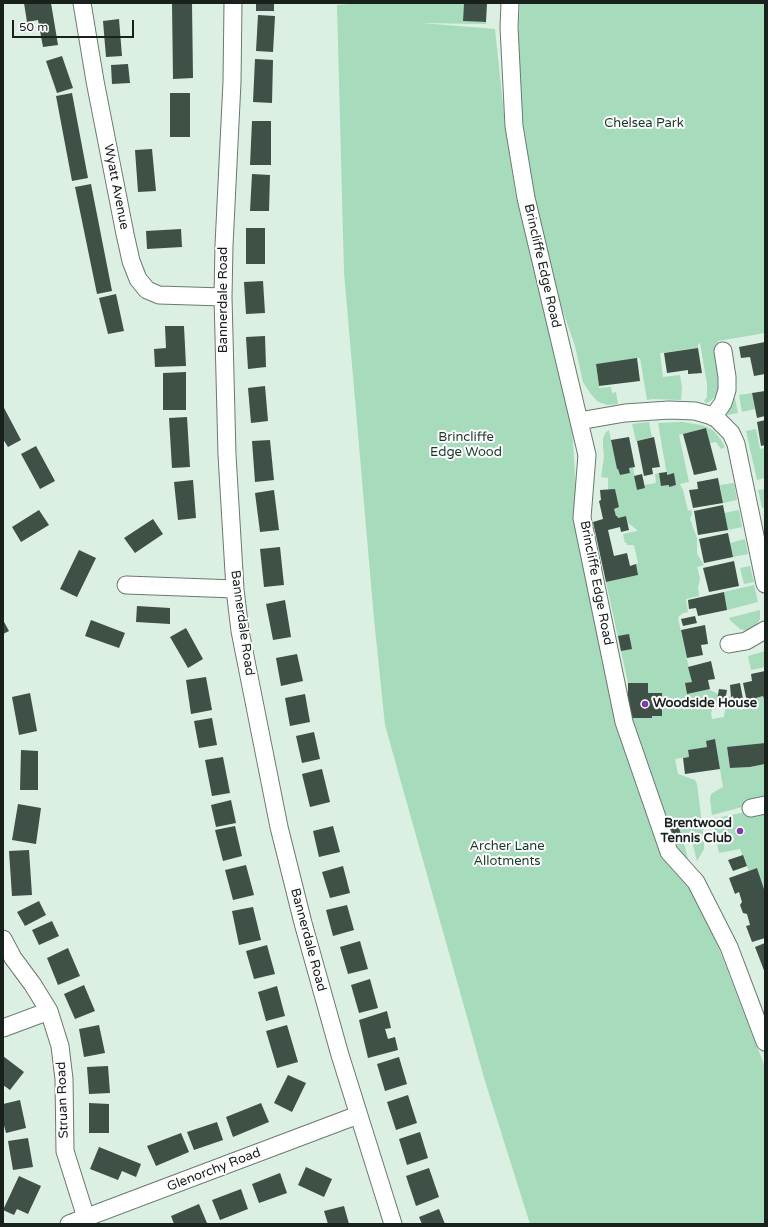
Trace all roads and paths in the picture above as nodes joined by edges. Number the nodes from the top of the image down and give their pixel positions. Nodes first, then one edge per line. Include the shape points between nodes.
1 (82, 3) edge
2 (233, 3) edge
3 (510, 3) edge
4 (223, 297) junction
5 (723, 351) dead end
6 (713, 417) junction
7 (579, 420) junction
8 (765, 584) edge
9 (126, 585) dead end
10 (235, 589) junction
11 (765, 630) edge
12 (729, 644) dead end
13 (3, 939) edge
14 (49, 1011) junction
15 (3, 1028) edge
16 (765, 1042) edge
17 (358, 1115) junction
18 (87, 1221) edge
19 (69, 1224) edge
20 (393, 1224) edge

1 - 4 street, Wyatt Avenue via 94,82 131,261 138,279 147,290 159,295
2 - 4 street, Bannerdale Road
3 - 7 street, Brincliffe Edge Road via 514,126 524,184
4 - 10 street, Bannerdale Road via 227,455
5 - 6 street via 727,390 723,403
6 - 7 street via 695,411 669,410
6 - 8 street via 731,433 736,444
7 - 16 street, Brincliffe Edge Road via 587,455 582,518 624,722 669,852 696,882 729,947
9 - 10 street
10 - 17 street, Bannerdale Road via 240,631 279,827 303,923
11 - 12 street via 746,641
13 - 14 street, Struan Road
14 - 15 street
14 - 18 street, Struan Road via 60,1046 64,1079 65,1151
17 - 18 street, Glenorchy Road
17 - 20 street, Bannerdale Road
18 - 19 street, Glenorchy Road

